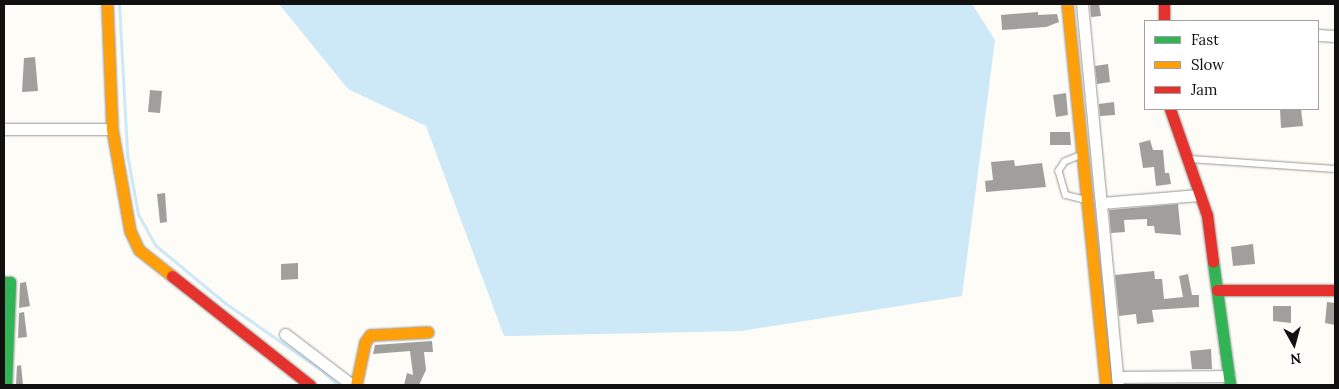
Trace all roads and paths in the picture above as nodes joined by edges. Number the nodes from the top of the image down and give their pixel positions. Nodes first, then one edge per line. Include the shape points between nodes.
1 (107, 4) edge
2 (1067, 4) edge
3 (1082, 4) edge
4 (1164, 4) edge
5 (1164, 20) edge
6 (1319, 35) edge
7 (1335, 36) edge
8 (1170, 110) edge
9 (4, 129) edge
10 (112, 129) junction
11 (1084, 155) junction
12 (1186, 159) junction
13 (1335, 169) edge
14 (1199, 195) junction
15 (1088, 200) junction
16 (1101, 200) junction
17 (4, 282) edge
18 (1218, 290) junction
19 (1335, 290) edge
20 (428, 332) dead end
21 (285, 334) dead end
22 (5, 358) edge
23 (1117, 381) edge
24 (1230, 381) edge
25 (6, 385) edge
26 (310, 385) edge
27 (352, 385) edge
28 (1106, 385) edge

1 - 10 street
2 - 11 street
3 - 16 street
4 - 5 street
6 - 7 street
8 - 12 street
9 - 10 street
10 - 26 street via 130,231 139,250
11 - 15 street
11 - 15 lane via 1065,162 1059,171 1066,195
12 - 13 lane
12 - 14 street
14 - 16 street
14 - 18 street via 1207,215
15 - 16 street
15 - 28 street
16 - 23 street
17 - 22 street via 10,282
18 - 19 street
18 - 24 street
20 - 27 street via 370,335
21 - 27 street
22 - 25 street
23 - 24 street

